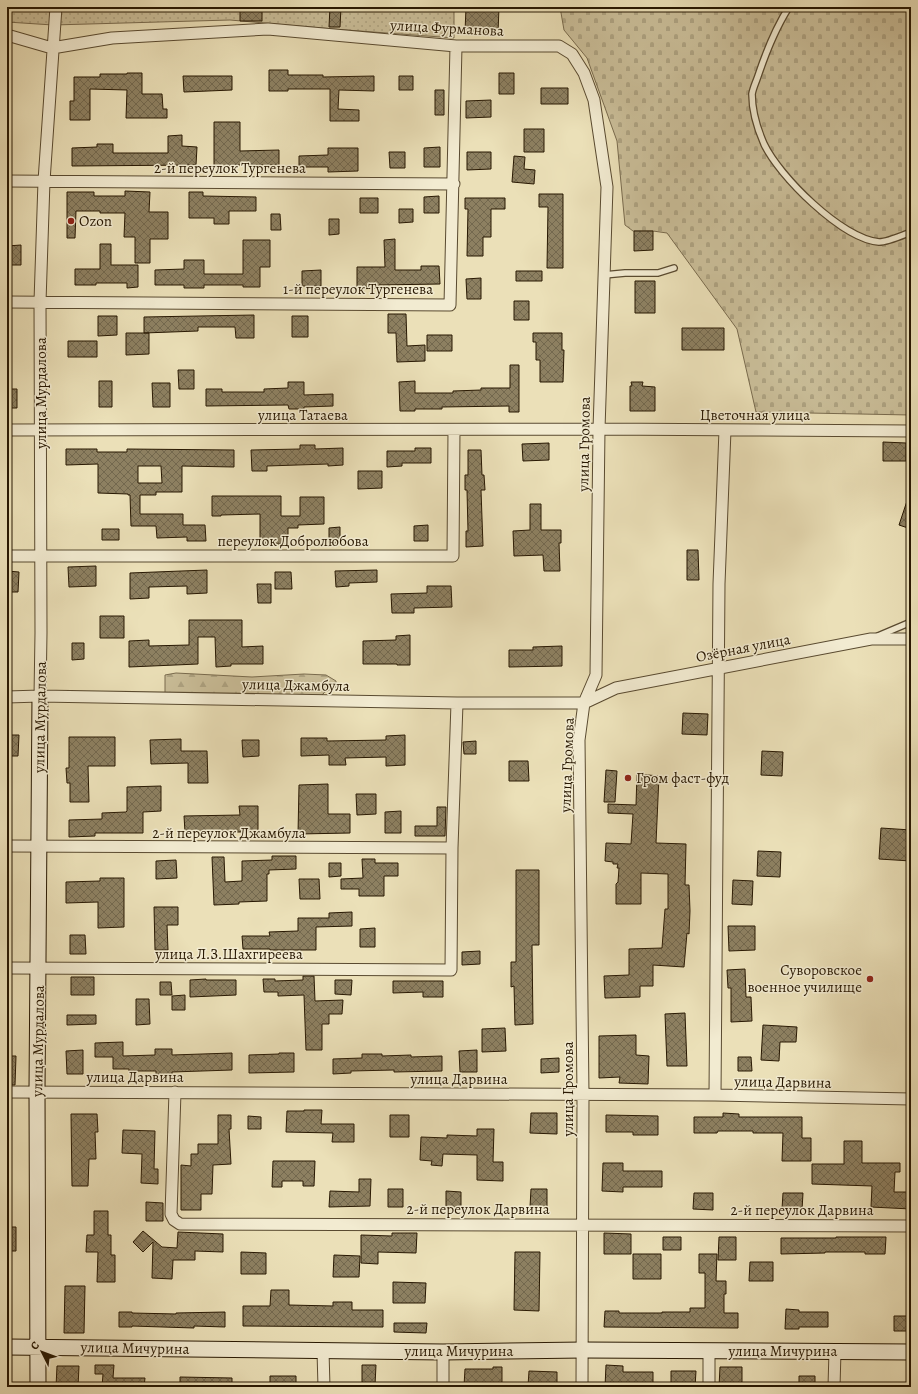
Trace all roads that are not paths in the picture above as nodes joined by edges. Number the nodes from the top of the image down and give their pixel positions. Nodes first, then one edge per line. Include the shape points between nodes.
1 (56, 7) edge
2 (789, 7) edge
3 (7, 35) edge
4 (456, 46) junction
5 (52, 48) junction
6 (594, 100) joint
7 (7, 181) edge
8 (44, 181) junction
9 (454, 184) junction
10 (911, 232) edge
11 (674, 268) dead end
12 (604, 275) junction
13 (7, 302) edge
14 (40, 302) junction
15 (599, 429) junction
16 (7, 430) edge
17 (41, 430) junction
18 (454, 430) junction
19 (725, 430) junction
20 (911, 431) edge
21 (7, 556) edge
22 (41, 556) junction
23 (911, 622) edge
24 (871, 639) junction
25 (911, 639) edge
26 (719, 668) junction
27 (40, 696) junction
28 (7, 697) edge
29 (584, 702) junction
30 (457, 703) junction
31 (7, 846) edge
32 (39, 846) junction
33 (452, 848) junction
34 (7, 968) edge
35 (39, 968) junction
36 (38, 1091) junction
37 (7, 1092) edge
38 (175, 1092) junction
39 (583, 1094) junction
40 (715, 1095) junction
41 (911, 1099) edge
42 (582, 1224) junction
43 (911, 1226) edge
44 (7, 1347) edge
45 (37, 1347) junction
46 (583, 1350) junction
47 (323, 1351) junction
48 (709, 1351) junction
49 (443, 1352) junction
50 (835, 1352) junction
51 (911, 1352) edge
52 (38, 1387) edge
53 (324, 1387) edge
54 (444, 1387) edge
55 (582, 1387) edge
56 (709, 1387) edge
57 (834, 1387) edge

1 - 5 street, улица Мурдалова
2 - 10 lane via 777,26 752,92 754,115 764,144 780,169 794,184 847,230 880,242
3 - 5 street, улица Фурманова
4 - 5 street, улица Фурманова via 268,29 112,38
4 - 6 street, улица Фурманова via 559,46 572,54 584,73
4 - 9 street, 1-й переулок Тургенева
5 - 8 street, улица Мурдалова
6 - 12 street, улица Громова via 607,187
7 - 8 street, 2-й переулок Тургенева
8 - 9 street, 2-й переулок Тургенева
8 - 14 street, улица Мурдалова
9 - 14 street, 1-й переулок Тургенева via 450,305
11 - 12 lane via 658,273
12 - 15 street, улица Громова
13 - 14 street, 1-й переулок Тургенева
14 - 17 street, улица Мурдалова
15 - 18 street, улица Татаева
15 - 19 street, Цветочная улица
15 - 29 street, улица Громова via 596,675
16 - 17 street, улица Татаева
17 - 18 street, улица Татаева
17 - 22 street, улица Мурдалова
18 - 22 street, переулок Добролюбова via 453,556
19 - 20 street, Цветочная улица
19 - 26 street via 719,584
21 - 22 street, переулок Добролюбова
22 - 27 street, улица Мурдалова
23 - 24 lane
24 - 25 street, Озёрная улица
24 - 26 street, Озёрная улица
26 - 29 street, Озёрная улица via 616,688
26 - 40 street
27 - 28 street, улица Джамбула
27 - 30 street, улица Джамбула
27 - 32 street, улица Мурдалова
29 - 30 street, улица Джамбула
29 - 39 street, улица Громова via 579,740
30 - 33 street
31 - 32 street, 2-й переулок Джамбула
32 - 33 street, 2-й переулок Джамбула
32 - 35 street, улица Мурдалова
33 - 35 street, улица Л.З.Шахгиреева via 451,970
34 - 35 street, улица Л.З.Шахгиреева
35 - 36 street, улица Мурдалова
36 - 37 street, улица Дарвина
36 - 38 street, улица Дарвина
36 - 45 street, улица Мурдалова
38 - 39 street, улица Дарвина
38 - 42 street, 2-й переулок Дарвина via 171,1214 180,1224
39 - 40 street, улица Дарвина
39 - 42 street, улица Громова
40 - 41 street, улица Дарвина
42 - 43 street, 2-й переулок Дарвина
42 - 46 street, улица Громова
44 - 45 street, улица Мичурина
45 - 47 street, улица Мичурина
45 - 52 street, улица Мурдалова
46 - 48 street, улица Мичурина
46 - 49 street, улица Мичурина
46 - 55 street, улица Громова
47 - 49 street, улица Мичурина
47 - 53 street
48 - 50 street, улица Мичурина
48 - 56 street
49 - 54 street
50 - 51 street, улица Мичурина
50 - 57 street

